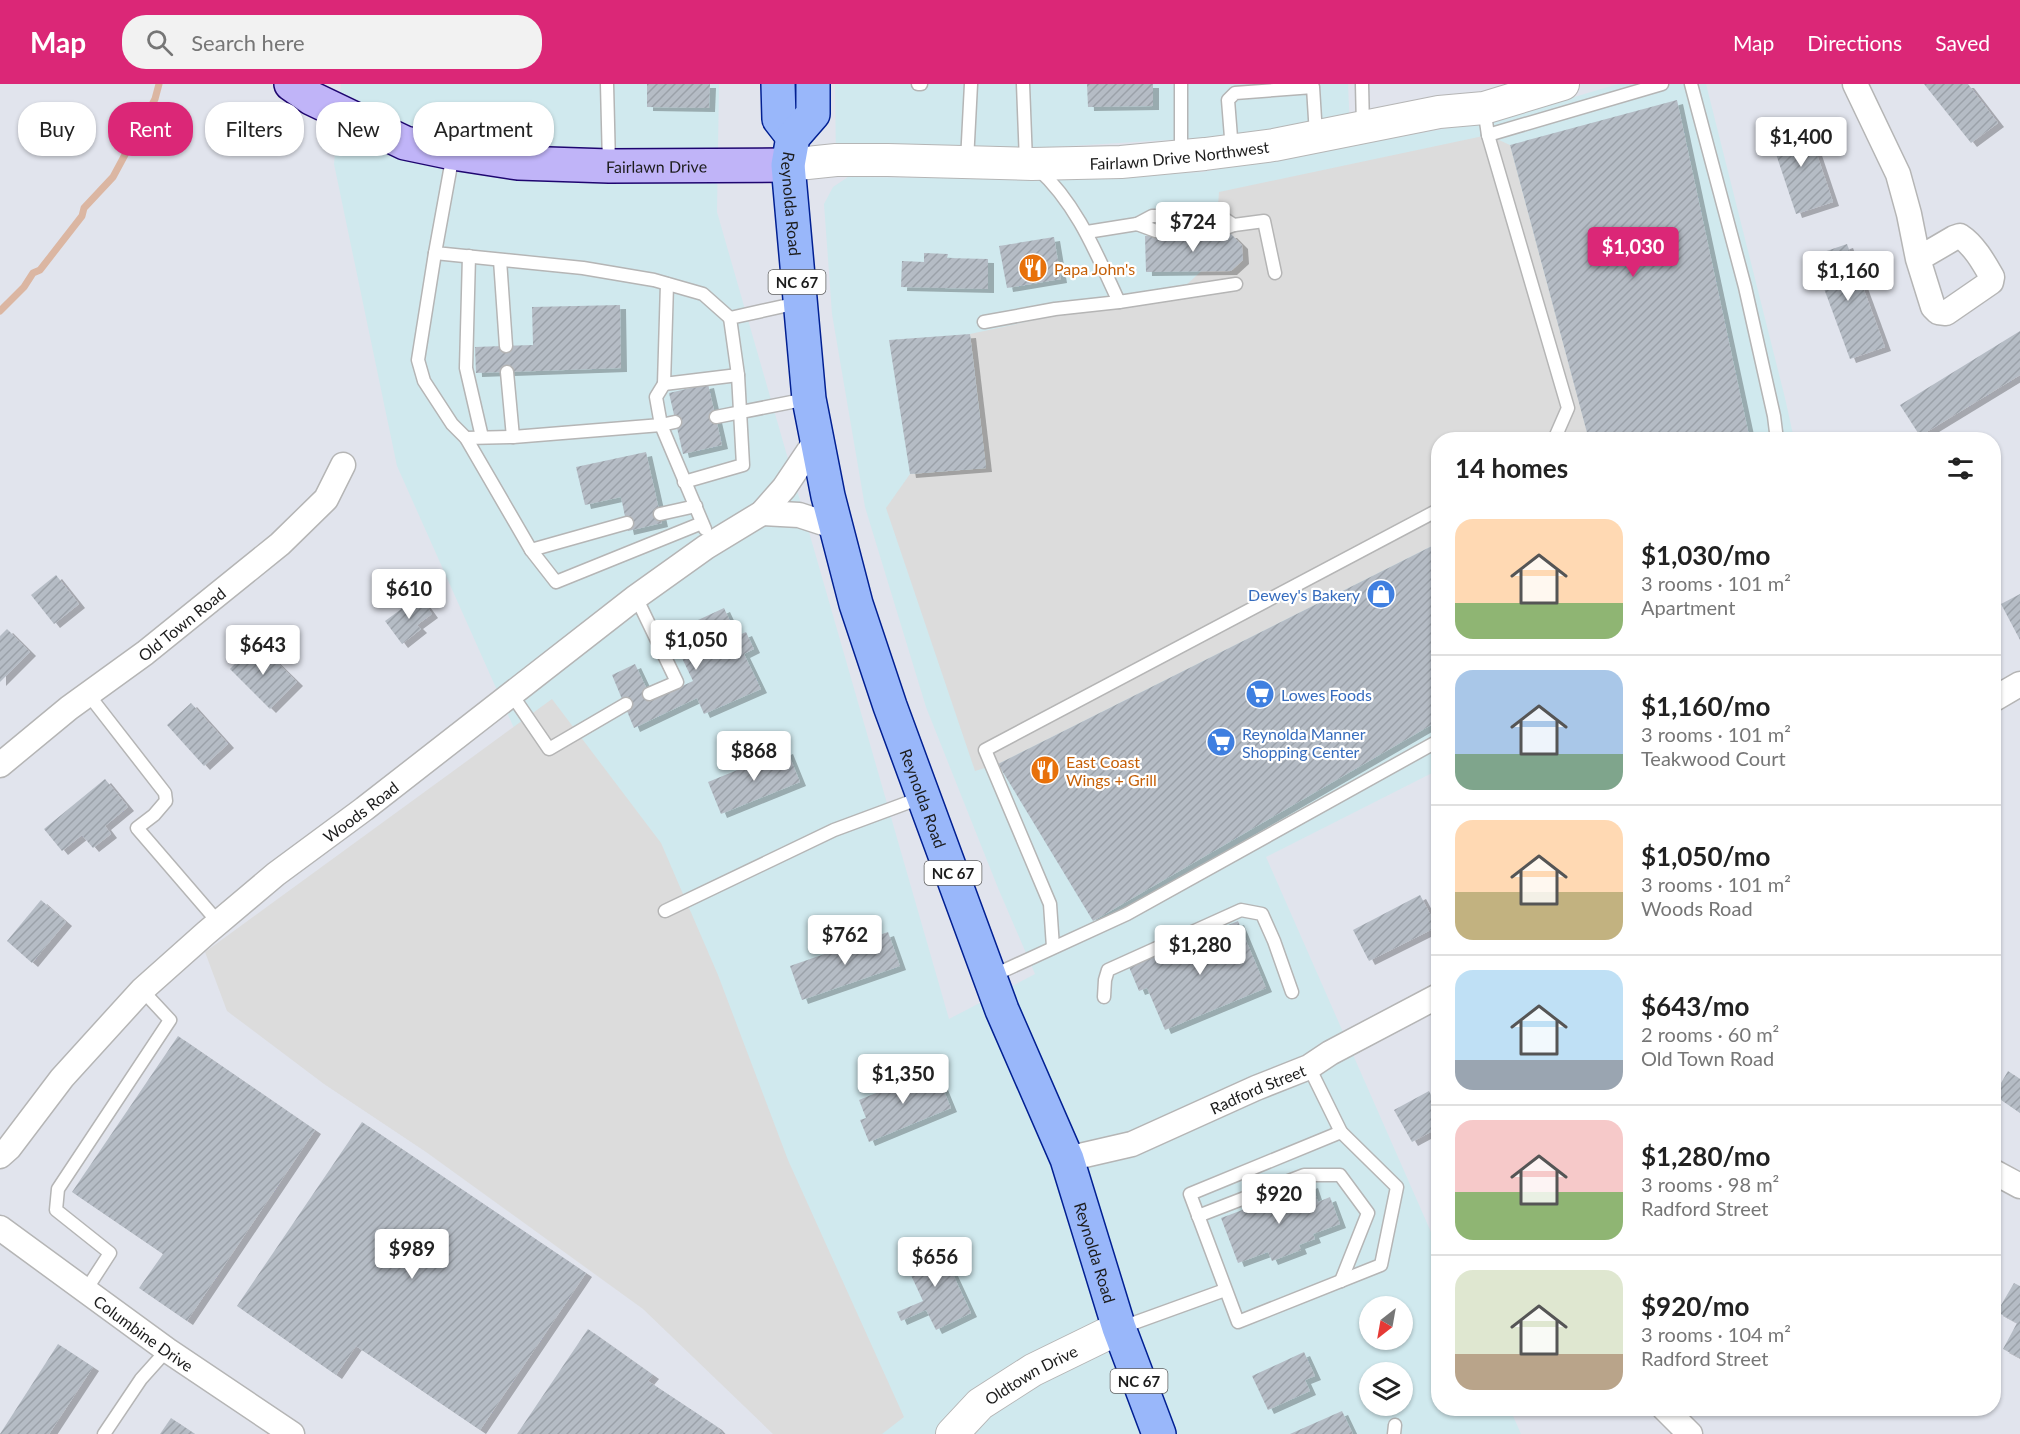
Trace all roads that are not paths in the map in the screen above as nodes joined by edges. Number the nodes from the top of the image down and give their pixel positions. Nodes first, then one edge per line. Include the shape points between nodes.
1 (291, 84) edge
2 (607, 84) edge
3 (778, 84) edge
4 (813, 84) edge
5 (971, 84) edge
6 (1023, 84) edge
7 (1181, 84) edge
8 (1362, 84) edge
9 (1563, 84) edge
10 (1662, 84) edge
11 (1690, 84) edge
12 (1855, 84) edge
13 (1313, 86) edge
14 (1491, 110) junction
15 (1363, 127) junction
16 (1316, 136) junction
17 (413, 145) edge
18 (790, 151) junction
19 (1232, 151) junction
20 (452, 156) edge
21 (472, 156) edge
22 (1182, 156) junction
23 (967, 162) junction
24 (1029, 164) junction
25 (609, 166) junction
26 (1087, 232) junction
27 (435, 253) junction
28 (469, 256) junction
29 (1918, 259) dead end
30 (500, 260) junction
31 (1275, 273) dead end
32 (667, 284) junction
33 (1236, 284) dead end
34 (799, 302) junction
35 (1119, 302) junction
36 (730, 318) junction
37 (984, 322) dead end
38 (506, 346) dead end
39 (507, 372) dead end
40 (738, 375) junction
41 (664, 384) junction
42 (809, 399) junction
43 (740, 411) junction
44 (716, 417) dead end
45 (675, 422) dead end
46 (661, 426) junction
47 (1558, 432) edge
48 (1776, 432) edge
49 (482, 437) junction
50 (513, 437) junction
51 (466, 438) junction
52 (817, 439) junction
53 (343, 465) dead end
54 (684, 482) junction
55 (696, 506) junction
56 (762, 513) junction
57 (660, 514) dead end
58 (1431, 514) edge
59 (627, 523) dead end
60 (836, 527) junction
61 (707, 533) junction
62 (531, 550) junction
63 (636, 597) junction
64 (2020, 684) edge
65 (88, 694) junction
66 (648, 694) dead end
67 (512, 695) junction
68 (2001, 695) edge
69 (626, 704) dead end
70 (1431, 745) edge
71 (0, 765) edge
72 (924, 797) junction
73 (665, 911) dead end
74 (219, 922) junction
75 (1053, 947) junction
76 (991, 976) junction
77 (142, 990) junction
78 (1292, 992) dead end
79 (1104, 998) dead end
80 (1431, 1000) edge
81 (1309, 1067) junction
82 (1341, 1132) junction
83 (0, 1156) edge
84 (1067, 1159) junction
85 (2001, 1176) edge
86 (2020, 1186) edge
87 (1198, 1216) junction
88 (0, 1228) edge
89 (1341, 1281) junction
90 (86, 1290) junction
91 (1225, 1290) junction
92 (1119, 1328) junction
93 (167, 1350) junction
94 (1672, 1416) edge
95 (284, 1432) edge
96 (104, 1434) edge
97 (952, 1434) edge
98 (1159, 1434) edge
99 (1690, 1434) edge

1 - 17 main road, Fairlawn Drive via 311,98
2 - 25 lane
3 - 18 main road, Reynolda Road / NC 67 via 779,119
4 - 18 main road, Reynolda Road via 813,114
5 - 23 lane
6 - 24 lane
7 - 22 lane
8 - 15 lane
9 - 14 street, Fairlawn Drive Northwest
10 - 14 lane
11 - 48 lane via 1745,286
12 - 29 street via 1898,174
13 - 16 lane
13 - 19 lane via 1235,93 1228,100
14 - 15 street, Fairlawn Drive Northwest via 1439,112
14 - 47 lane via 1568,408
15 - 16 street, Fairlawn Drive Northwest
16 - 19 street, Fairlawn Drive Northwest
18 - 23 street, Fairlawn Drive Northwest via 836,160
18 - 25 main road, Fairlawn Drive
18 - 34 main road, Reynolda Road / NC 67
19 - 22 street, Fairlawn Drive Northwest
20 - 27 lane
21 - 25 main road, Fairlawn Drive via 518,163
22 - 24 street, Fairlawn Drive Northwest
23 - 24 street, Fairlawn Drive Northwest
24 - 26 lane via 1056,185
26 - 31 lane via 1137,224 1152,216 1220,216 1234,225 1264,221
26 - 35 lane
27 - 28 lane
27 - 51 lane via 418,360 424,381
28 - 30 lane
28 - 49 lane via 466,368
30 - 32 lane via 583,268
30 - 38 lane
32 - 36 lane via 703,294
32 - 41 lane
33 - 35 lane
34 - 36 lane
34 - 42 main road, Reynolda Road / NC 67
35 - 37 lane
36 - 40 lane
39 - 50 lane
40 - 41 lane
40 - 43 lane
41 - 46 lane via 656,397
42 - 43 lane
42 - 52 main road, Reynolda Road / NC 67
43 - 44 lane
43 - 54 lane via 743,465
45 - 46 lane
46 - 50 lane
46 - 54 lane
49 - 50 lane
49 - 51 lane
51 - 62 lane
52 - 56 street, Woods Road
52 - 60 main road, Reynolda Road / NC 67
53 - 65 street, Old Town Road via 326,499 280,544
54 - 55 lane
55 - 57 lane
55 - 61 lane
56 - 60 street via 799,515
56 - 61 street, Woods Road
58 - 75 lane via 985,750 1050,904
59 - 62 lane
60 - 72 main road, Reynolda Road / NC 67 via 856,604
61 - 62 lane via 556,582
61 - 63 street, Woods Road
63 - 66 lane via 677,681
63 - 67 street, Woods Road
64 - 68 street
65 - 71 street, Old Town Road
65 - 74 lane via 165,794 166,801 137,828
67 - 69 lane via 549,749
67 - 74 street, Woods Road via 276,874
70 - 75 lane via 1127,914
72 - 73 lane via 834,830
72 - 76 main road, Reynolda Road / NC 67
74 - 77 street, Woods Road
75 - 76 lane
76 - 84 main road, Reynolda Road / NC 67
77 - 83 street, Woods Road via 62,1078
77 - 90 lane via 170,1020 58,1190 56,1210 110,1253
78 - 79 lane via 1262,914 1241,910 1108,970
80 - 81 street, Radford Street
81 - 82 lane
81 - 84 street, Radford Street via 1132,1144
82 - 87 lane via 1190,1194
82 - 89 lane via 1397,1187 1381,1265
84 - 92 main road, Reynolda Road / NC 67
85 - 86 street
87 - 89 lane via 1304,1175 1340,1175 1368,1213
87 - 91 lane
88 - 90 street, Columbine Drive
89 - 91 lane via 1238,1322
90 - 93 street, Columbine Drive
91 - 92 lane
92 - 97 street, Oldtown Drive via 1033,1370 980,1404
92 - 98 main road, Reynolda Road / NC 67
93 - 95 street, Columbine Drive
93 - 96 lane via 141,1379
94 - 99 street

